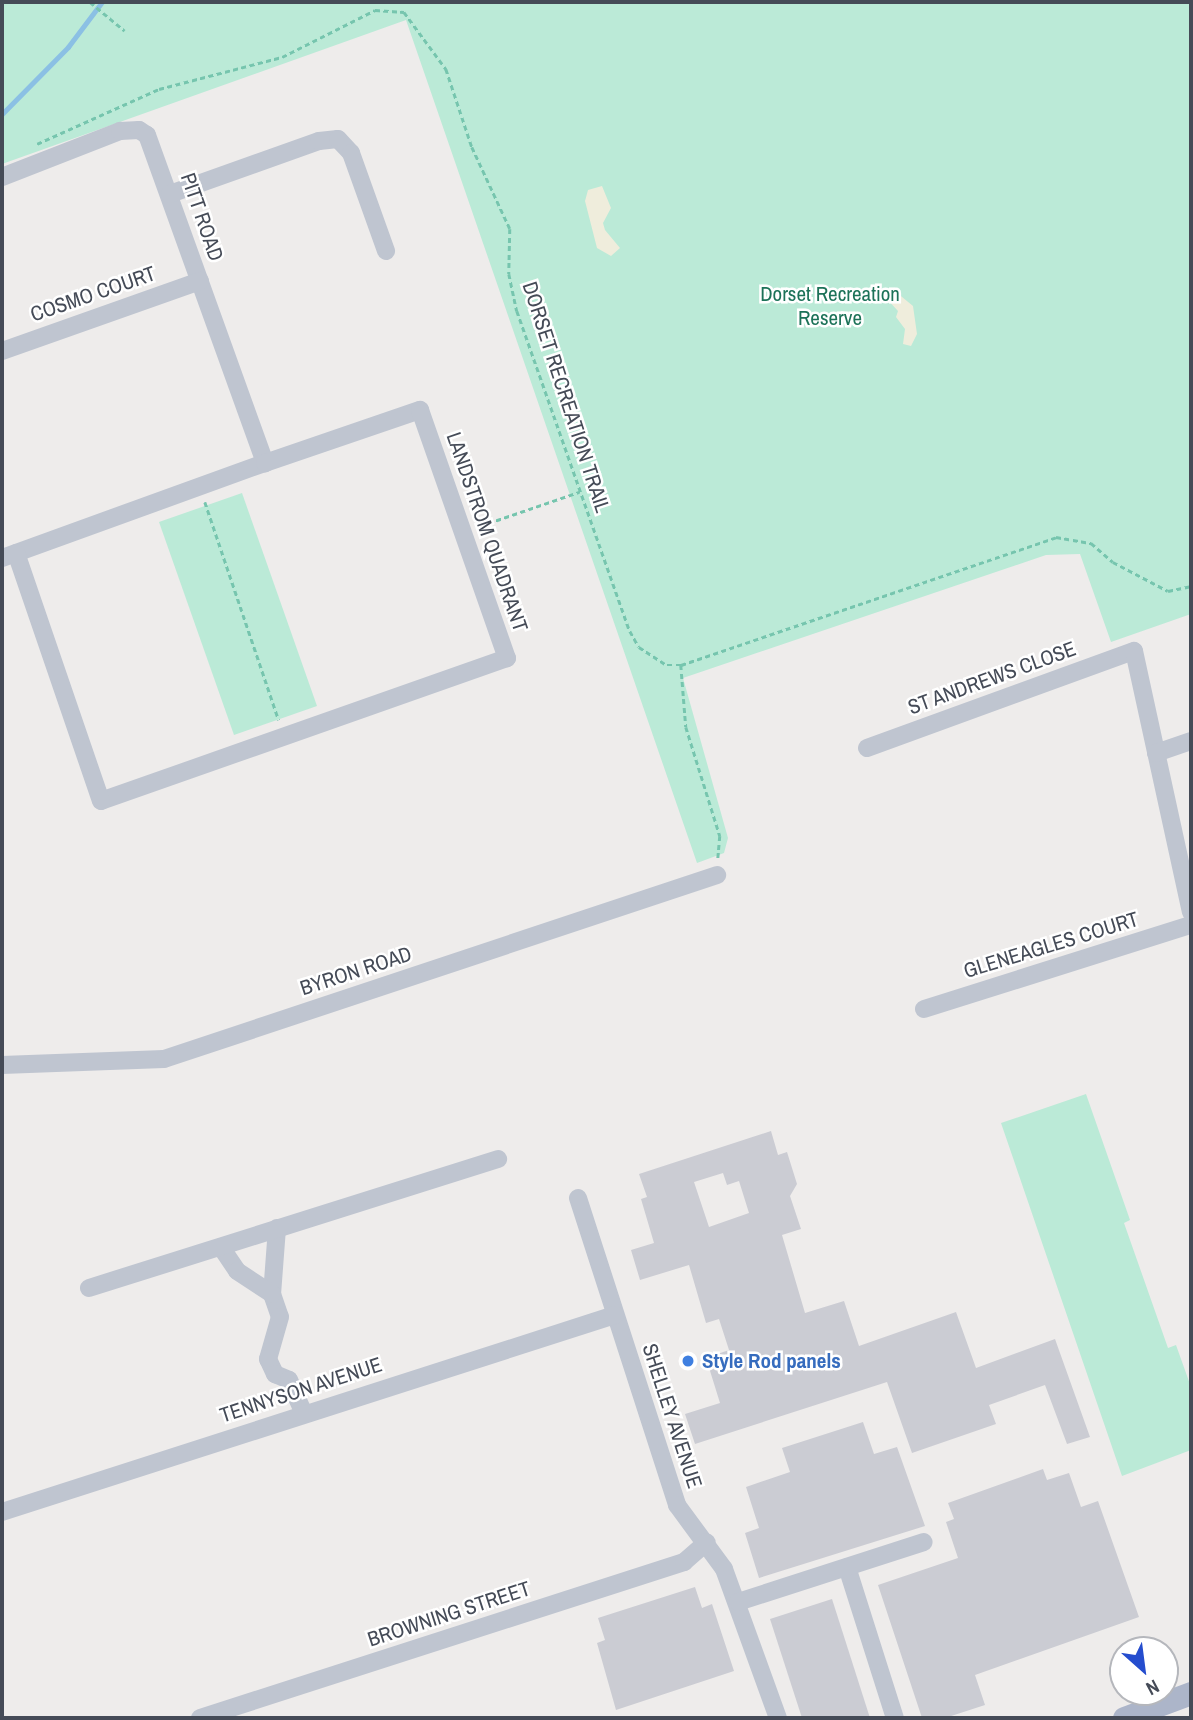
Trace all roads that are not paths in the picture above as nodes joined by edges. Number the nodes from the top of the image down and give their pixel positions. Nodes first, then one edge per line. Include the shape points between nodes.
1 (2, 177) edge
2 (170, 194) junction
3 (386, 251) dead end
4 (200, 281) junction
5 (2, 351) edge
6 (265, 463) junction
7 (9, 555) edge
8 (1191, 741) edge
9 (867, 748) dead end
10 (1156, 753) junction
11 (717, 875) road end
12 (1191, 912) edge
13 (1191, 925) edge
14 (924, 1009) dead end
15 (2, 1065) edge
16 (498, 1159) dead end
17 (578, 1198) dead end
18 (277, 1228) junction
19 (221, 1247) junction
20 (89, 1288) dead end
21 (272, 1294) junction
22 (615, 1315) junction
23 (304, 1413) junction
24 (2, 1512) edge
25 (707, 1542) junction
26 (924, 1542) dead end
27 (847, 1567) junction
28 (738, 1602) junction
29 (1191, 1693) edge
30 (200, 1718) edge
31 (778, 1718) edge
32 (895, 1718) edge
33 (1124, 1718) edge

1 - 2 street, PITT ROAD via 130,129 139,130 151,141
2 - 3 street via 319,141 338,139 351,153
2 - 4 street, PITT ROAD
4 - 5 street, COSMO COURT
4 - 6 street, PITT ROAD
6 - 7 street, LANDSTROM QUADRANT
6 - 7 street, LANDSTROM QUADRANT via 420,410 507,658 101,801
8 - 10 street
9 - 10 street, ST ANDREWS CLOSE via 1133,651
10 - 12 street
11 - 15 street, BYRON ROAD via 164,1059
13 - 14 street, GLENEAGLES COURT
16 - 18 street
17 - 22 street, SHELLEY AVENUE
18 - 19 street
18 - 21 street
19 - 20 street
19 - 21 street via 237,1271
21 - 23 street via 281,1317 268,1359 275,1374 289,1380
22 - 23 street, TENNYSON AVENUE
22 - 25 street, SHELLEY AVENUE via 677,1505
23 - 24 street, TENNYSON AVENUE
25 - 28 street, SHELLEY AVENUE
25 - 30 street, BROWNING STREET via 684,1562
26 - 27 street
27 - 28 street
27 - 32 street
28 - 31 street, SHELLEY AVENUE
29 - 33 main road

